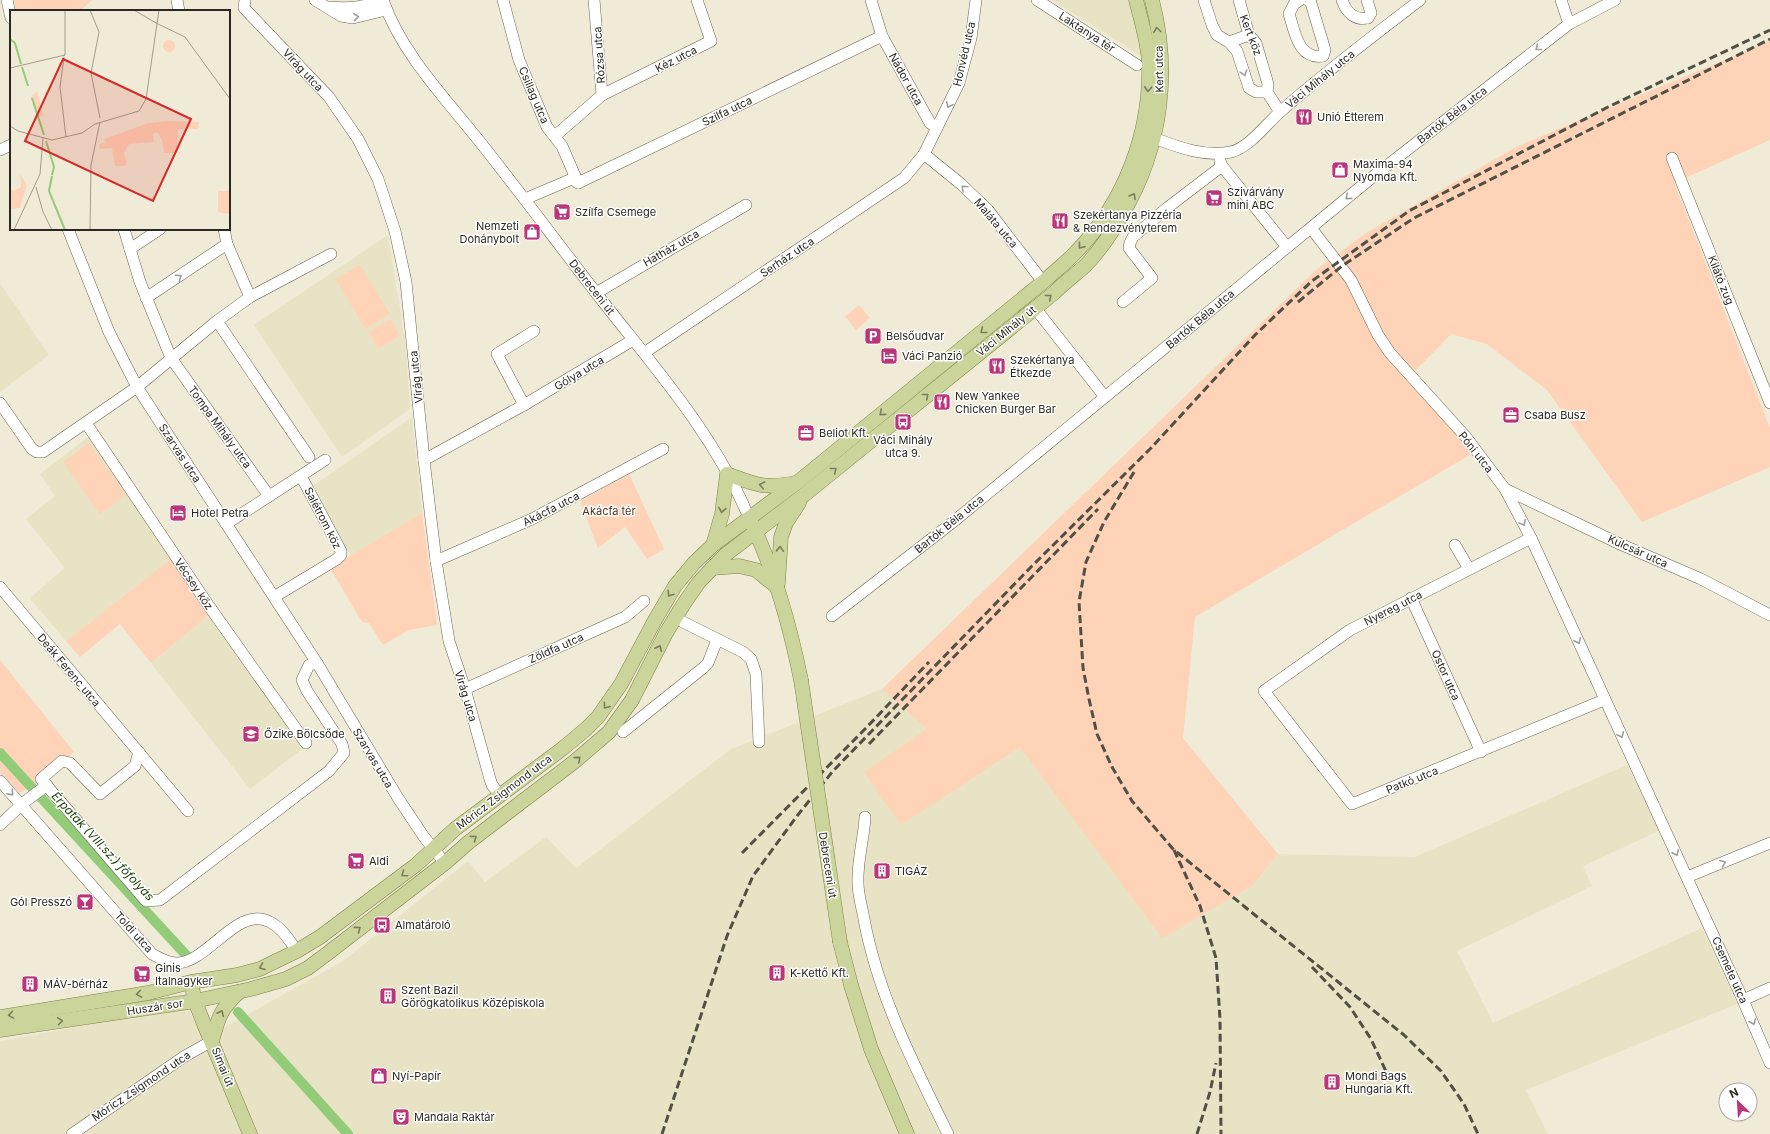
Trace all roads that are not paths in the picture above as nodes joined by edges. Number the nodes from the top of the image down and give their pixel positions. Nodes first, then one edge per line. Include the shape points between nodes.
1 (177, 0) edge
2 (245, 0) edge
3 (315, 0) edge
4 (503, 0) edge
5 (594, 0) edge
6 (697, 0) edge
7 (871, 0) edge
8 (976, 0) edge
9 (1037, 0) edge
10 (1136, 0) edge
11 (1152, 0) edge
12 (1204, 0) edge
13 (1238, 0) edge
14 (1300, 0) edge
15 (1308, 0) edge
16 (1342, 0) edge
17 (1367, 0) edge
18 (1420, 0) edge
19 (1561, 0) edge
20 (1614, 0) edge
21 (7, 2) edge
22 (384, 3) edge
23 (179, 10) edge
24 (10, 14) edge
25 (1368, 18) junction
26 (1569, 24) junction
27 (1378, 32) junction
28 (1249, 35) junction
29 (882, 36) junction
30 (1229, 42) junction
31 (1323, 56) junction
32 (1137, 65) dead end
33 (1333, 69) junction
34 (1267, 92) junction
35 (602, 95) junction
36 (1280, 112) junction
37 (937, 128) junction
38 (555, 136) junction
39 (1148, 136) junction
40 (10, 145) edge
41 (0, 150) edge
42 (924, 154) junction
43 (1218, 154) junction
44 (1672, 158) dead end
45 (1222, 166) junction
46 (575, 181) junction
47 (527, 201) junction
48 (746, 205) dead end
49 (1311, 228) junction
50 (68, 230) edge
51 (124, 230) edge
52 (158, 230) edge
53 (224, 230) edge
54 (227, 244) junction
55 (1287, 247) junction
56 (130, 249) junction
57 (331, 254) dead end
58 (1043, 282) junction
59 (596, 293) junction
60 (250, 297) junction
61 (146, 298) junction
62 (1123, 302) dead end
63 (1035, 308) junction
64 (217, 321) junction
65 (534, 331) dead end
66 (633, 340) junction
67 (644, 353) junction
68 (171, 358) junction
69 (137, 386) junction
70 (1105, 397) junction
71 (0, 403) edge
72 (1770, 403) edge
73 (524, 405) junction
74 (86, 423) junction
75 (664, 449) dead end
76 (309, 457) dead end
77 (325, 460) dead end
78 (424, 460) junction
79 (727, 474) junction
80 (301, 476) junction
81 (801, 488) junction
82 (1504, 489) junction
83 (269, 496) junction
84 (749, 518) junction
85 (226, 524) junction
86 (756, 532) junction
87 (1530, 538) junction
88 (713, 545) junction
89 (1455, 545) dead end
90 (436, 561) junction
91 (712, 568) junction
92 (1469, 569) junction
93 (0, 588) edge
94 (778, 588) junction
95 (274, 597) junction
96 (1412, 598) junction
97 (644, 601) dead end
98 (1770, 615) edge
99 (832, 616) dead end
100 (674, 618) junction
101 (718, 640) junction
102 (317, 664) junction
103 (465, 689) junction
104 (1264, 691) joint
105 (1604, 700) junction
106 (623, 732) dead end
107 (759, 742) dead end
108 (306, 743) dead end
109 (139, 752) junction
110 (1481, 752) junction
111 (0, 781) edge
112 (44, 787) junction
113 (500, 795) junction
114 (25, 802) junction
115 (188, 811) dead end
116 (865, 816) dead end
117 (0, 825) edge
118 (1770, 843) edge
119 (434, 849) junction
120 (444, 863) junction
121 (1688, 878) junction
122 (297, 951) junction
123 (191, 982) junction
124 (1770, 988) edge
125 (239, 992) junction
126 (1743, 1000) junction
127 (195, 1001) junction
128 (0, 1017) edge
129 (0, 1030) edge
130 (212, 1041) junction
131 (1770, 1063) edge
132 (72, 1134) edge
133 (250, 1134) edge
134 (907, 1134) edge
135 (948, 1134) edge

1 - 23 street
2 - 78 street, Virág utca via 244,8 329,97 358,139 378,179 395,231 406,282
3 - 22 street via 340,16 353,18
4 - 38 street, Csillag utca via 519,60 547,127
5 - 35 street, Rózsa utca
6 - 35 street, Kéz utca via 711,41
7 - 29 street, Nádor utca
8 -> 37 street, Honvéd utca via 971,38 959,83
9 - 32 street, Laktanya tér
10 -> 39 main road, Kert utca via 1149,61
39 -> 11 main road, Kert utca via 1161,89 1161,58
12 - 30 street, Kert köz via 1217,35
13 - 28 street, Kert köz
14 - 31 street via 1294,4 1289,14 1299,46 1311,56
15 - 31 street via 1326,50
16 - 25 street via 1345,9 1357,18
17 - 25 street via 1371,13
18 - 27 street, Váci Mihály utca
19 - 26 street
20 - 26 street, Bartók Béla utca
21 - 24 street
22 - 47 street, Debreceni út via 407,50
25 - 27 street
26 -> 49 street, Bartók Béla utca
27 - 33 street, Váci Mihály utca
28 - 30 street
28 - 34 street, Kert köz via 1256,43 1268,84
29 - 37 street, Nádor utca via 930,123
29 - 46 street, Szilfa utca
30 -> 34 street, Kert köz via 1237,51 1248,88 1256,92
31 - 33 street
33 - 36 street, Váci Mihály utca
34 - 36 street, Kert köz
35 - 38 street, Rózsa utca
36 - 43 street, Váci Mihály utca via 1246,144 1233,152
37 - 42 street
38 - 46 street, Csillag utca via 562,146
39 - 43 street, Váci Mihály utca via 1202,154
39 -> 58 main road, Váci Mihály út via 1134,158 1106,216 1077,251
63 -> 39 main road, Váci Mihály út via 1086,264 1113,230 1136,190
40 - 41 street
58 -> 42 street, Maláta utca via 988,210
42 - 67 street, Serház utca via 904,178
43 - 45 street
44 - 72 street, Kilátó zug
45 - 55 street
45 - 62 street via 1133,237 1129,248 1152,278
46 - 47 street, Szilfa utca
47 - 59 street, Debreceni út
48 - 59 street, Hatház utca
49 - 55 street, Bartók Béla utca
49 - 82 street, Póni utca via 1351,280 1378,335 1390,353 1466,437
50 - 69 street, Szarvas utca via 109,332
51 - 56 street, Tompa Mihály utca
52 - 56 street
53 - 54 street
54 - 60 street
61 -> 54 street
55 - 70 street, Bartók Béla utca
56 - 61 street, Tompa Mihály utca
57 - 60 street
58 -> 81 main road, Váci Mihály út
59 - 66 street, Debreceni út
60 - 64 street
61 - 68 street, Tompa Mihály utca
63 - 70 street
81 -> 63 main road, Váci Mihály út
64 - 68 street
64 - 76 street
65 - 73 street via 497,354
66 - 67 street, Debreceni út
66 - 73 street, Gólya utca
67 - 79 street, Debreceni út via 699,427
68 - 69 street
68 - 83 street, Tompa Mihály utca
69 - 74 street
69 - 85 street, Szarvas utca
70 - 99 street, Bartók Béla utca via 953,522
71 - 74 street via 32,449 37,452 42,452
73 - 78 street, Gólya utca
74 - 108 street, Vécsey köz via 209,606
75 - 90 street, Akácfa utca via 532,519
77 - 80 street
78 - 90 street, Virág utca
81 -> 79 main road via 761,486
79 - 84 street, Debreceni út
79 -> 88 main road via 722,514
80 - 83 street
80 - 95 street, Salétrom köz via 341,555
81 - 84 main road, Váci Mihály út
81 - 86 main road, Váci Mihály út
94 -> 81 main road, Debreceni út via 781,537
82 -> 87 street, Póni utca
82 - 98 street, Kulcsár utca via 1701,579
83 - 85 street
84 - 86 main road, Debreceni út
84 - 88 main road, Móricz Zsigmond utca
85 - 95 street, Szarvas utca
86 - 91 main road, Móricz Zsigmond utca
86 - 94 main road, Debreceni út
87 - 92 street, Nyereg utca
87 -> 105 street, Póni utca
88 -> 113 main road, Móricz Zsigmond utca via 694,562 669,595 621,684 598,717 562,749
89 - 92 street
90 - 103 street, Virág utca via 448,641
91 - 94 main road via 739,566 756,570
91 - 100 main road, Móricz Zsigmond utca
92 - 96 street, Nyereg utca
93 - 109 street, Deák Ferenc utca
94 - 134 main road, Debreceni út, bridge via 801,680 840,942 850,985 869,1043
95 - 102 street, Szarvas utca
96 - 104 street, Nyereg utca via 1350,630
96 - 110 street, Ostor utca
97 - 103 street, Zöldfa utca via 625,617
100 - 101 street
120 -> 100 main road, Móricz Zsigmond utca via 609,732 632,700
101 - 106 street via 708,663 703,668
101 - 107 street via 743,652 751,659 756,674
102 - 112 street, Szarvas utca via 309,665 302,680 342,744 344,753 329,770 160,900 146,901
102 - 119 street, Szarvas utca via 390,785
103 - 113 street, Virág utca via 490,779
104 - 110 street, Patkó utca via 1352,804
105 - 110 street, Patkó utca
105 -> 121 street, Csemete utca
109 - 112 street via 135,766 100,794 70,763 62,761 41,779
109 - 115 street, Deák Ferenc utca
111 -> 114 street, Toldi utca
112 - 114 street
113 - 119 main road, Móricz Zsigmond utca via 455,829
114 - 117 street
114 - 122 street, Toldi utca via 152,954 176,963 186,961 242,923 252,920 269,921 287,936
116 - 135 street via 858,884 868,941 888,1004 918,1075
121 -> 118 street
119 - 120 street, Szarvas utca
119 -> 122 main road, Móricz Zsigmond utca via 416,866
125 -> 120 main road, Móricz Zsigmond utca via 286,979 308,968
121 - 126 street, Csemete utca
122 -> 123 main road, Móricz Zsigmond utca via 245,973
123 - 127 main road, Huszár sor
123 -> 128 main road, Huszár sor via 148,992
124 - 126 street
125 - 127 main road, Móricz Zsigmond utca
130 -> 125 main road via 221,1013 226,1004
126 -> 131 street, Csemete utca
129 -> 127 main road, Huszár sor
127 - 130 main road, Simai út
130 - 132 street, Móricz Zsigmond utca
130 - 133 main road, Simai út

